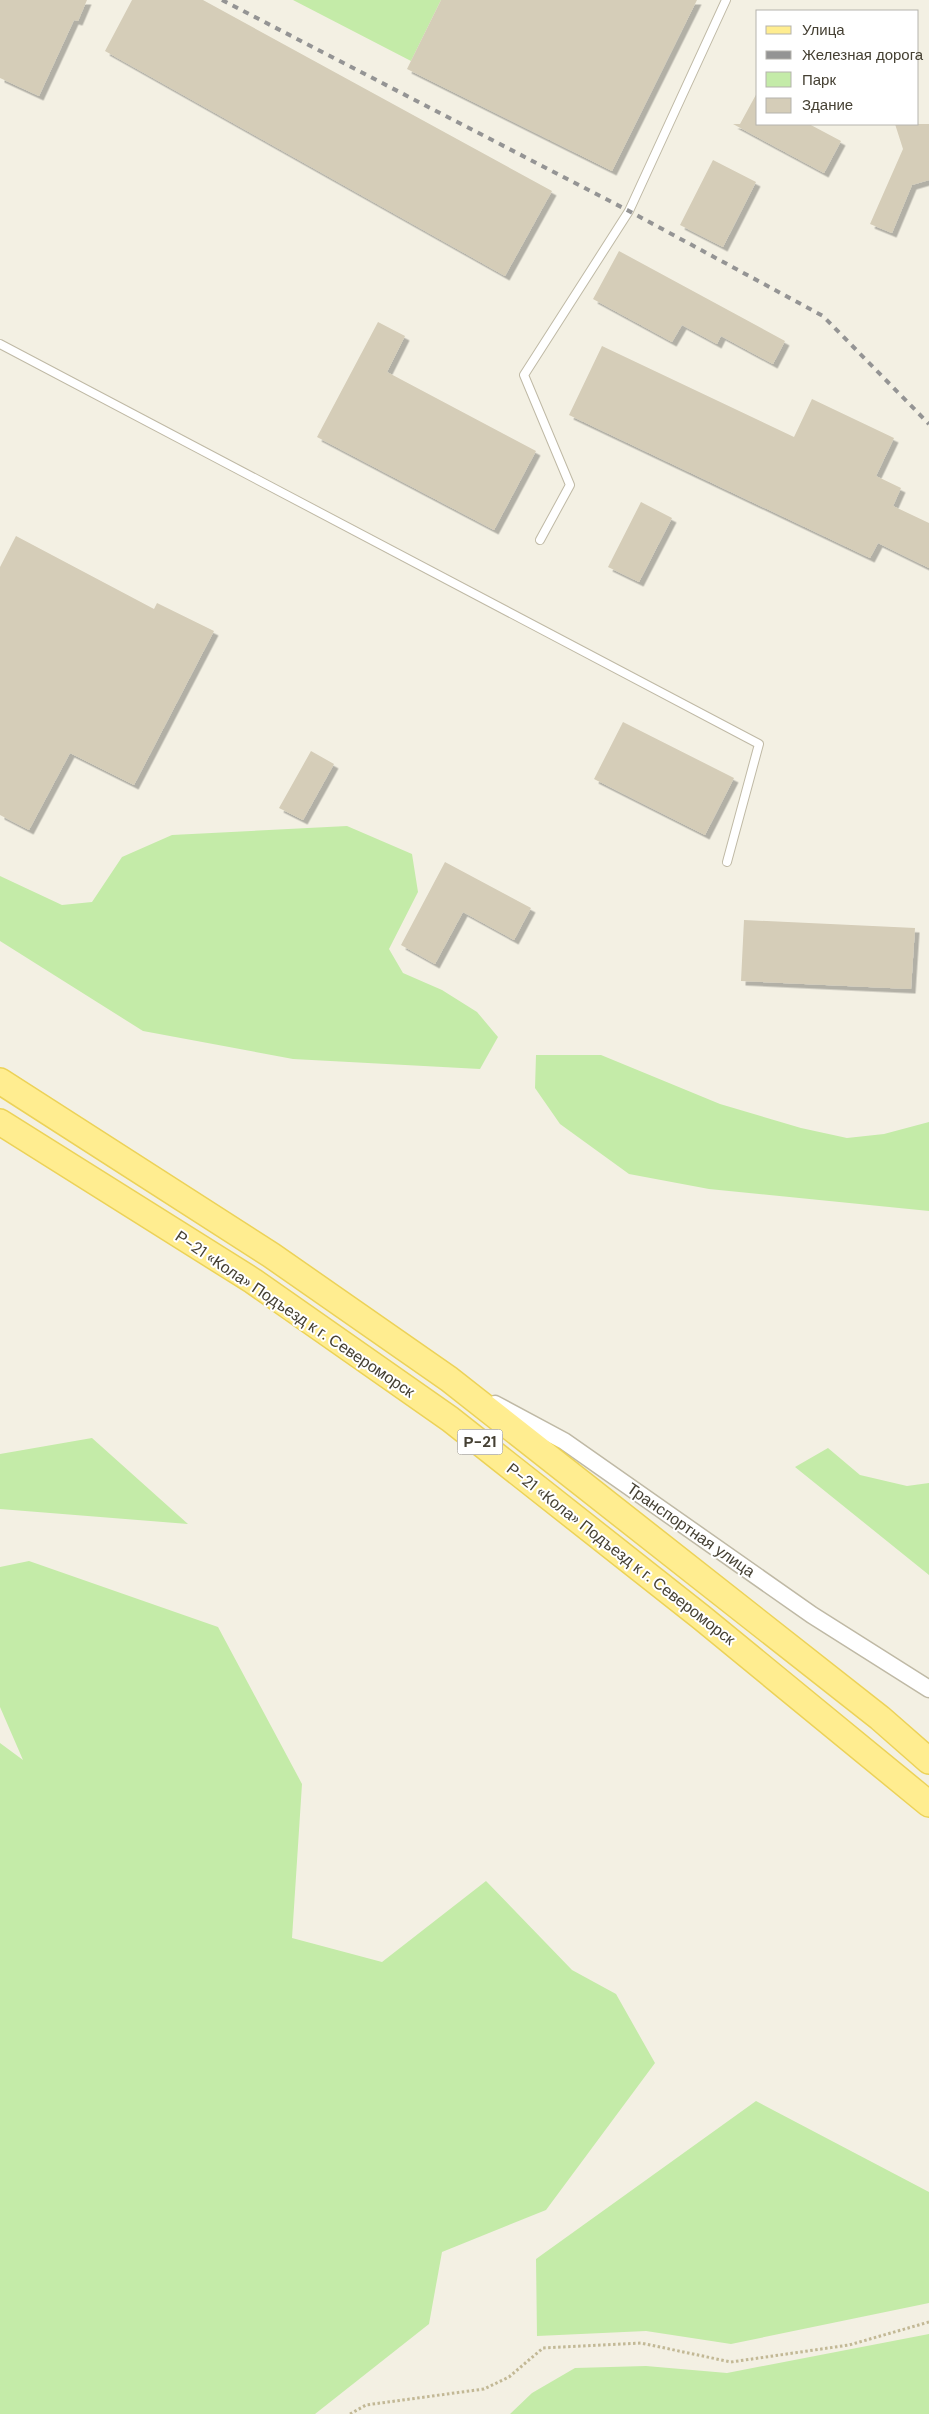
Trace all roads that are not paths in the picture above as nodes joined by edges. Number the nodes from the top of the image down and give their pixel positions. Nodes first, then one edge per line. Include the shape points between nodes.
1 (726, 0) edge
2 (0, 344) edge
3 (540, 540) dead end
4 (727, 862) dead end
5 (0, 1081) edge
6 (0, 1122) edge
7 (450, 1380) junction
8 (929, 1689) edge
9 (929, 1761) edge
10 (929, 1804) edge

1 - 3 lane via 629,211 524,375 570,485
2 - 4 lane via 760,744
5 - 7 main road, Р-21 «Кола» Подъезд к г. Североморск / Р-21 via 271,1255
6 - 10 main road, Р-21 «Кола» Подъезд к г. Североморск / Р-21 via 253,1281 450,1419 701,1617
7 - 8 street, Транспортная улица via 564,1441 812,1615
7 - 9 main road, Р-21 «Кола» Подъезд к г. Североморск / Р-21 via 880,1718

